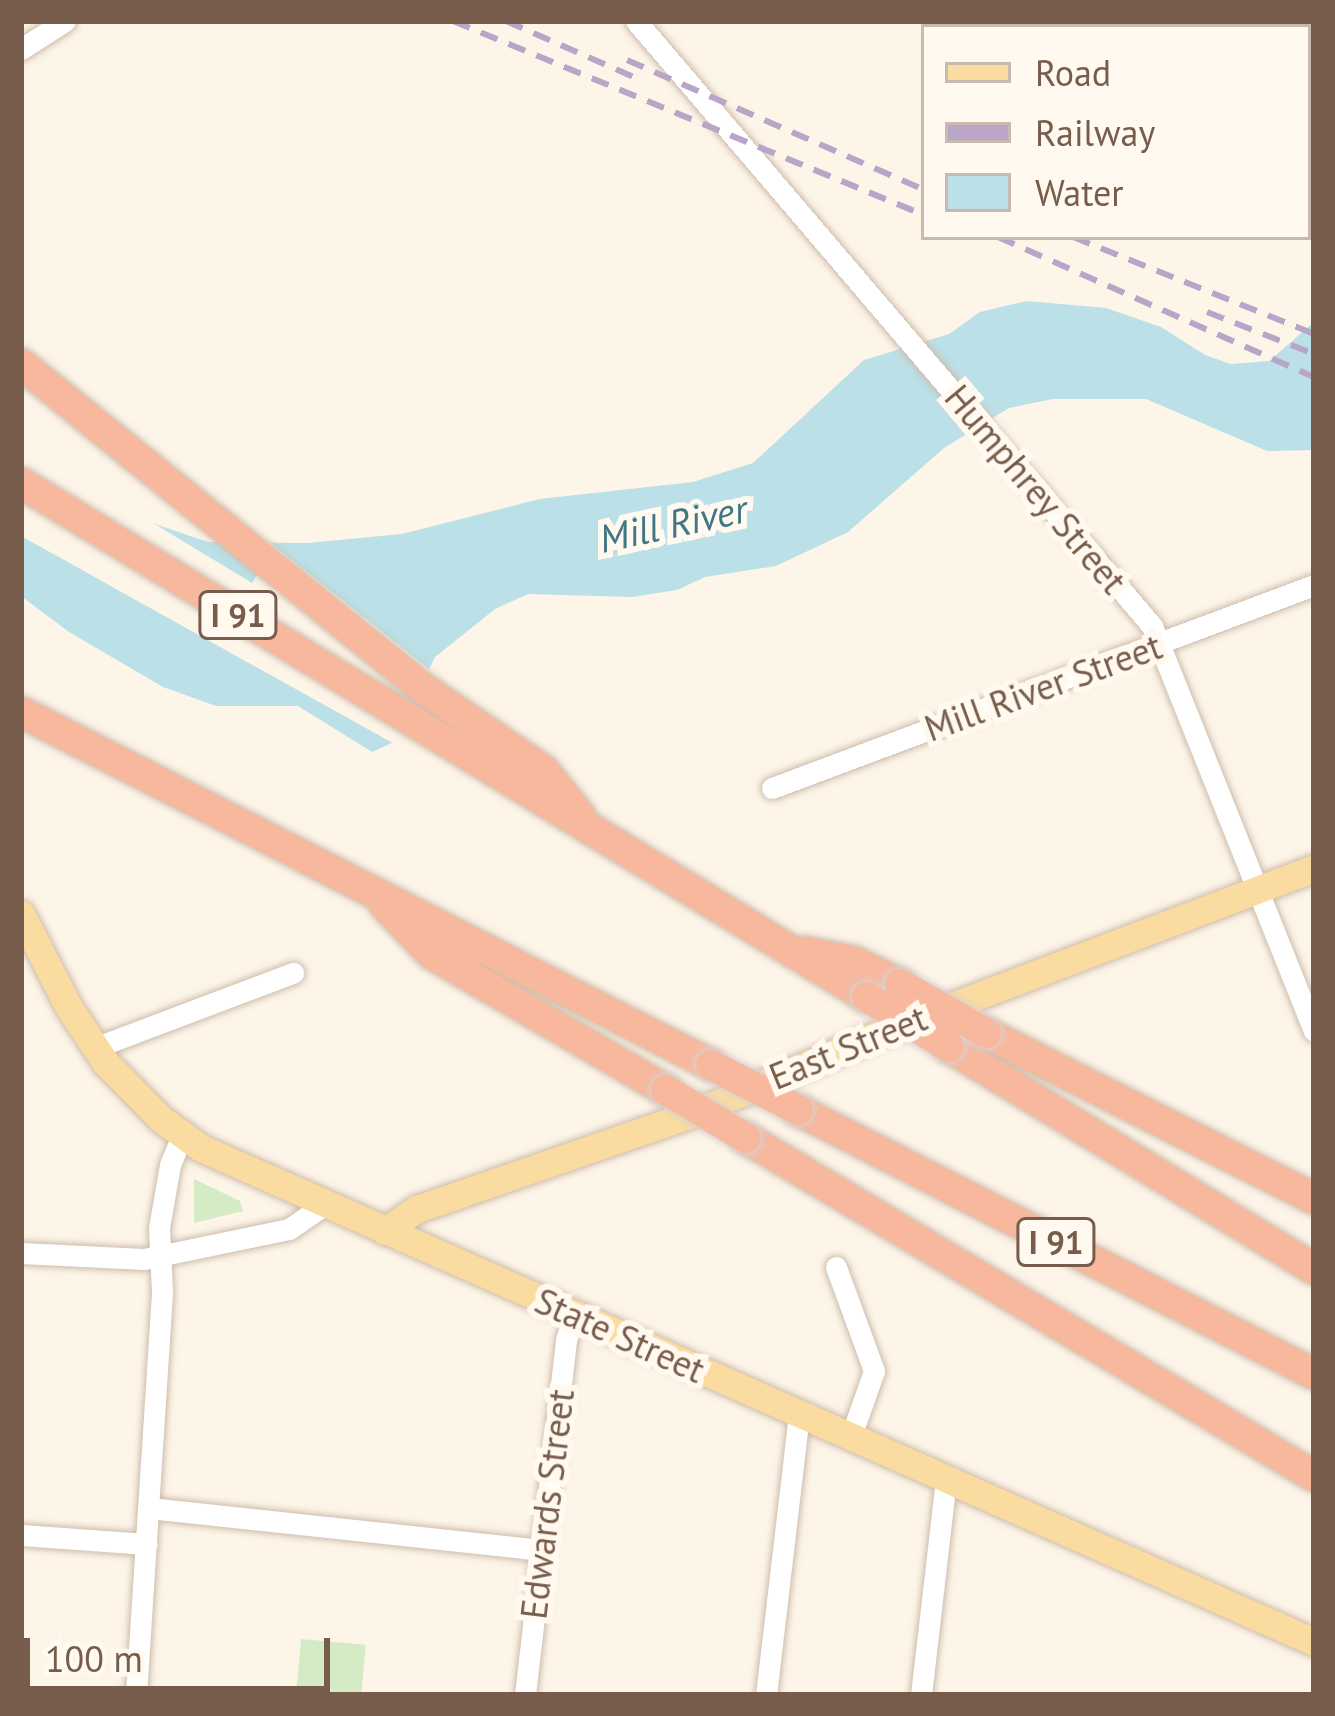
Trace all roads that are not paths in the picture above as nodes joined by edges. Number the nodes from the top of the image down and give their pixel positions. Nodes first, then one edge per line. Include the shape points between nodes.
1 (65, 21) edge
2 (636, 21) edge
3 (21, 50) edge
4 (21, 364) edge
5 (21, 483) edge
6 (21, 504) edge
7 (60, 507) junction
8 (1314, 585) edge
9 (1163, 643) junction
10 (21, 712) edge
11 (772, 788) dead end
12 (587, 827) junction
13 (1314, 868) edge
14 (1260, 889) junction
15 (377, 894) junction
16 (21, 914) edge
17 (787, 949) junction
18 (292, 973) dead end
19 (1314, 1030) edge
20 (94, 1048) junction
21 (182, 1135) junction
22 (1314, 1199) edge
23 (324, 1205) junction
24 (385, 1231) junction
25 (21, 1253) edge
26 (160, 1256) junction
27 (836, 1267) dead end
28 (1314, 1269) edge
29 (574, 1314) junction
30 (1314, 1374) edge
31 (800, 1413) junction
32 (850, 1436) junction
33 (1314, 1476) edge
34 (946, 1479) junction
35 (149, 1508) junction
36 (21, 1534) edge
37 (147, 1544) junction
38 (541, 1550) junction
39 (1314, 1642) edge
40 (136, 1695) edge
41 (525, 1695) edge
42 (766, 1695) edge
43 (921, 1695) edge

1 - 3 street
2 - 9 street, Humphrey Street
4 - 12 highway via 434,696 544,771
5 - 7 highway, I 91
6 - 7 highway
7 - 12 highway, I 91
8 - 9 street, Mill River Street
9 - 11 street, Mill River Street
9 - 14 street, Humphrey Street
10 - 15 highway, I 91
12 - 17 highway, I 91
13 - 14 main road, East Street
14 - 19 street, Humphrey Street
14 - 24 main road, East Street via 798,1065 694,1113 417,1209
15 - 30 highway, I 91, bridge
15 - 33 highway, bridge via 432,953
16 - 20 main road, State Street
17 - 22 highway, bridge via 855,962
17 - 28 highway, I 91, bridge
18 - 20 street
20 - 21 main road, State Street
21 - 23 main road, State Street
21 - 26 street via 167,1176
23 - 24 main road, State Street
23 - 26 street via 289,1229
24 - 29 main road, State Street
25 - 26 street
26 - 35 street
27 - 32 street via 874,1370
29 - 31 main road, State Street
29 - 38 street, Edwards Street
31 - 32 main road, State Street
31 - 42 street
32 - 34 main road, State Street
34 - 39 main road, State Street
34 - 43 street
35 - 37 street
35 - 38 street
36 - 37 street
37 - 40 street
38 - 41 street, Edwards Street

